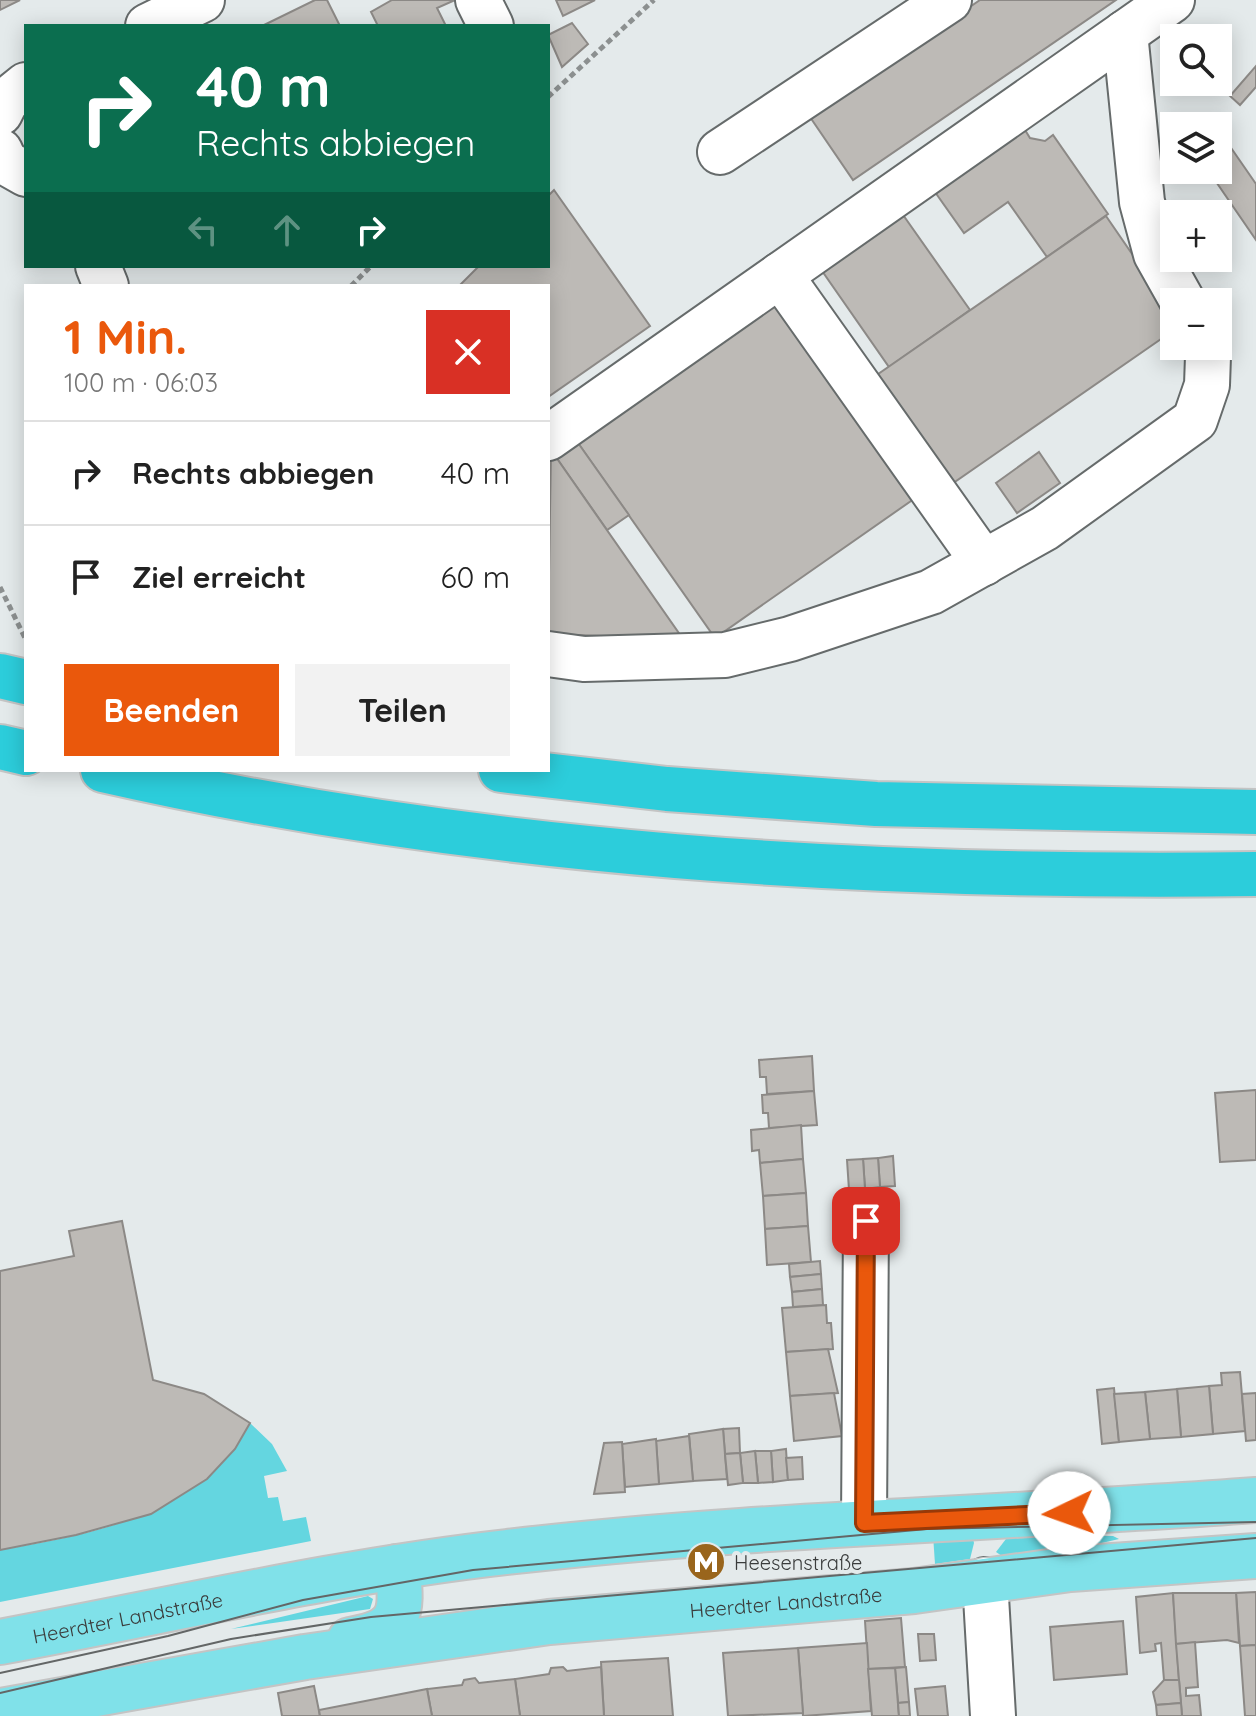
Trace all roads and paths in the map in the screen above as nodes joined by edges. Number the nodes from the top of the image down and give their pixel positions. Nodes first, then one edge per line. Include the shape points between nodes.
1 (202, 0) edge
2 (478, 0) edge
3 (654, 0) edge
4 (949, 0) edge
5 (1172, 0) edge
6 (152, 24) edge
7 (490, 24) edge
8 (1125, 33) junction
9 (24, 86) edge
10 (550, 95) edge
11 (0, 113) edge
12 (720, 152) dead end
13 (369, 268) edge
14 (780, 275) junction
15 (353, 284) edge
16 (1175, 288) edge
17 (1208, 360) edge
18 (550, 437) edge
19 (984, 563) junction
20 (0, 587) edge
21 (24, 636) edge
22 (550, 654) edge
23 (0, 676) edge
24 (24, 682) edge
25 (0, 747) edge
26 (24, 753) edge
27 (518, 772) edge
28 (122, 774) edge
29 (1256, 812) edge
30 (1256, 874) edge
31 (866, 1221) dead end
32 (1256, 1500) edge
33 (985, 1516) junction
34 (864, 1523) junction
35 (1256, 1556) edge
36 (397, 1567) junction
37 (985, 1580) junction
38 (0, 1642) edge
39 (316, 1655) junction
40 (0, 1711) edge
41 (993, 1716) edge

1 - 6 street
2 - 7 street
3 - 10 path
4 - 12 street
5 - 8 street
8 - 14 street
8 - 16 street via 1142,202 1156,254
9 - 11 street
13 - 15 path
14 - 18 street
14 - 19 street
17 - 19 street via 1207,385 1195,420 1045,528
19 - 22 street via 931,592 725,655 584,659
20 - 21 path
23 - 24 highway
25 - 26 highway
27 - 29 highway via 876,804
28 - 30 highway via 295,809 641,855 865,871 1068,877
31 - 34 street
32 - 33 main road, Heerdter Landstraße
33 - 34 main road, Heerdter Landstraße
33 - 37 main road
34 - 36 main road, Heerdter Landstraße via 509,1552
35 - 37 main road, Heerdter Landstraße
36 - 38 main road, Heerdter Landstraße
36 - 39 main road, Heerdter Landstraße via 399,1615 393,1625 331,1644
37 - 39 main road, Heerdter Landstraße via 914,1591 549,1622
37 - 41 street
39 - 40 main road, Heerdter Landstraße

